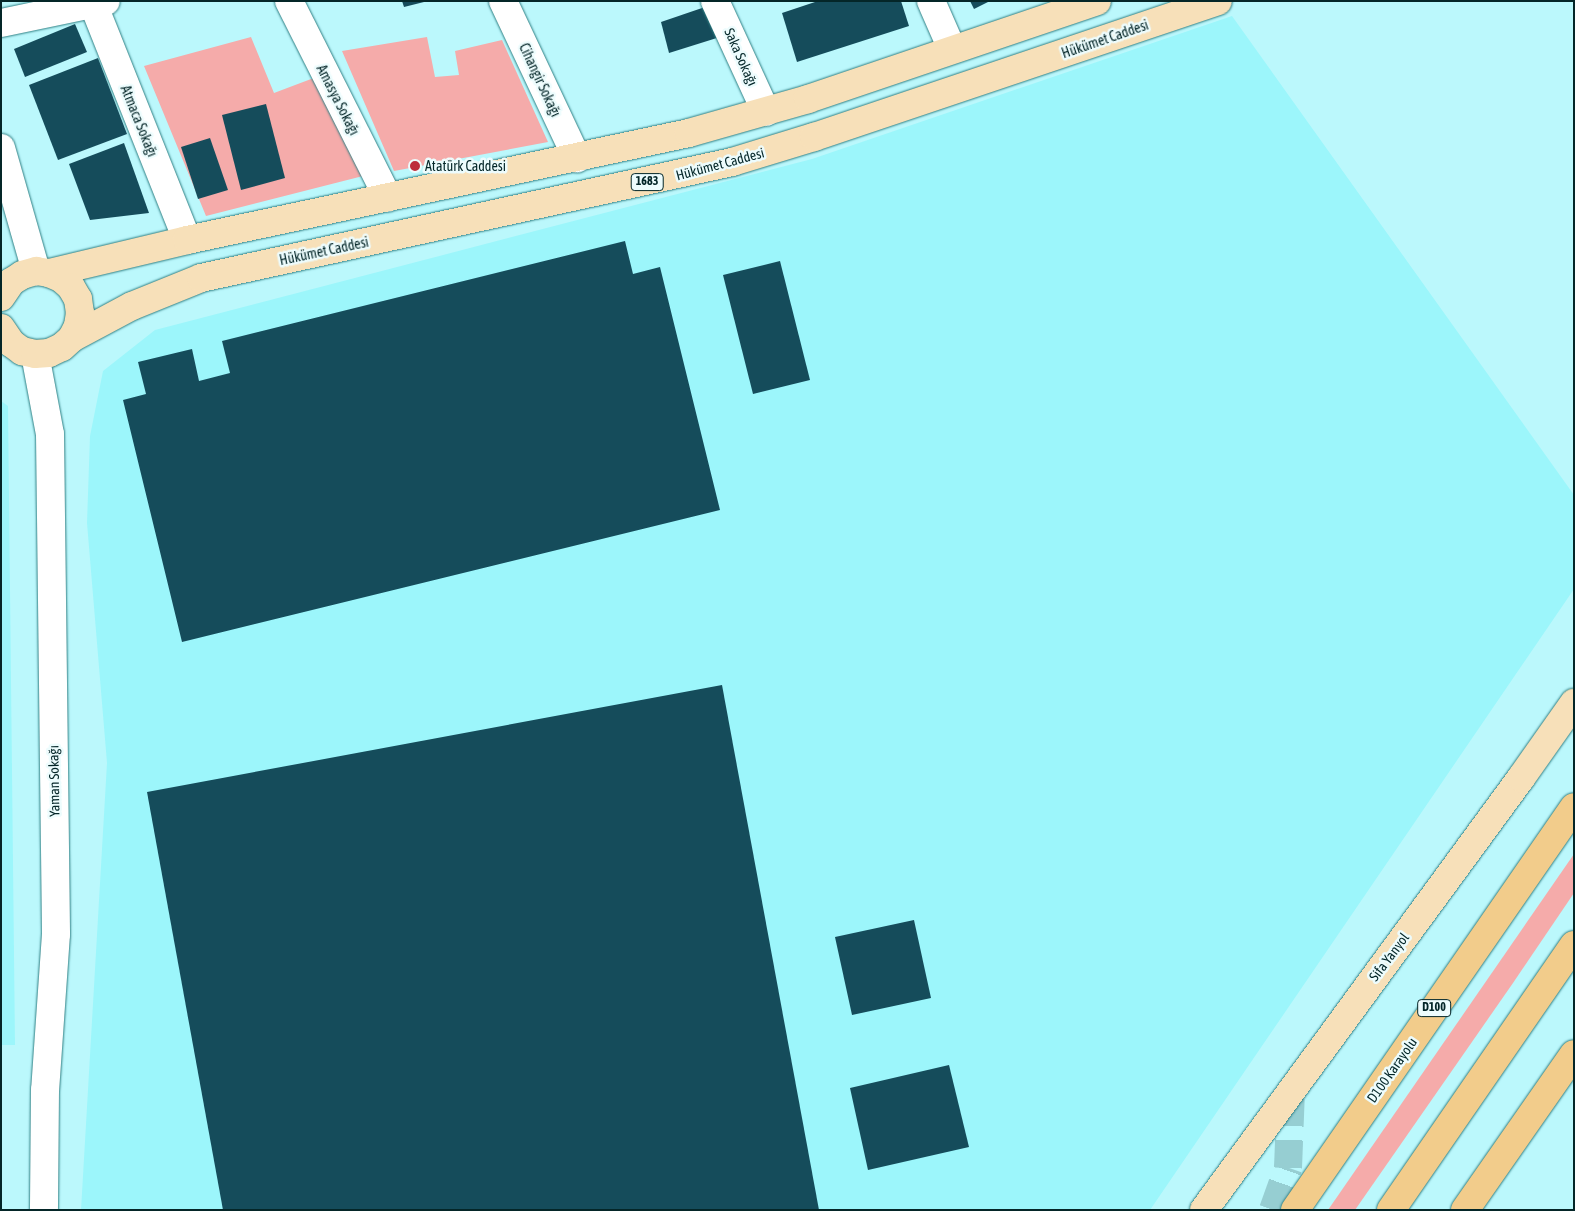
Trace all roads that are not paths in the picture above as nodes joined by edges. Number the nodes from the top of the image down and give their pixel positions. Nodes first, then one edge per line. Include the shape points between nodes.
1 (289, 1) edge
2 (503, 1) edge
3 (716, 1) edge
4 (931, 1) edge
5 (1097, 1) edge
6 (1218, 1) edge
7 (97, 2) edge
8 (1, 23) edge
9 (952, 49) junction
10 (766, 112) junction
11 (1, 148) edge
12 (577, 158) junction
13 (388, 198) junction
14 (187, 240) junction
15 (27, 274) edge
16 (1, 297) edge
17 (1, 328) edge
18 (72, 338) junction
19 (20, 352) edge
20 (1574, 703) edge
21 (1574, 807) edge
22 (1574, 945) edge
23 (1574, 1054) edge
24 (44, 1210) edge
25 (1204, 1210) edge
26 (1295, 1210) edge
27 (1390, 1210) edge
28 (1465, 1210) edge

1 - 13 street, Amasya Sokağı
2 - 12 street, Cihangir Sokağı
3 - 10 street, Saka Sokağı
4 - 9 street
5 - 9 main road
6 - 18 main road, Hükümet Caddesi / 1683 via 732,162 201,278 132,306
7 - 8 street
7 - 14 street, Atmaca Sokağı
9 - 10 main road
10 - 12 main road
11 - 15 street
12 - 13 main road
13 - 14 main road
14 - 15 main road
15 - 16 main road via 11,282
15 - 18 main road via 61,278 71,287 78,299 80,313
17 - 19 main road
18 - 19 main road, Hükümet Caddesi via 49,353
19 - 24 street, Yaman Sokağı via 50,434 56,934 44,1090
20 - 25 main road, Sifa Yanyol
21 - 26 highway, D100 Karayolu / D100
22 - 27 highway
23 - 28 highway

